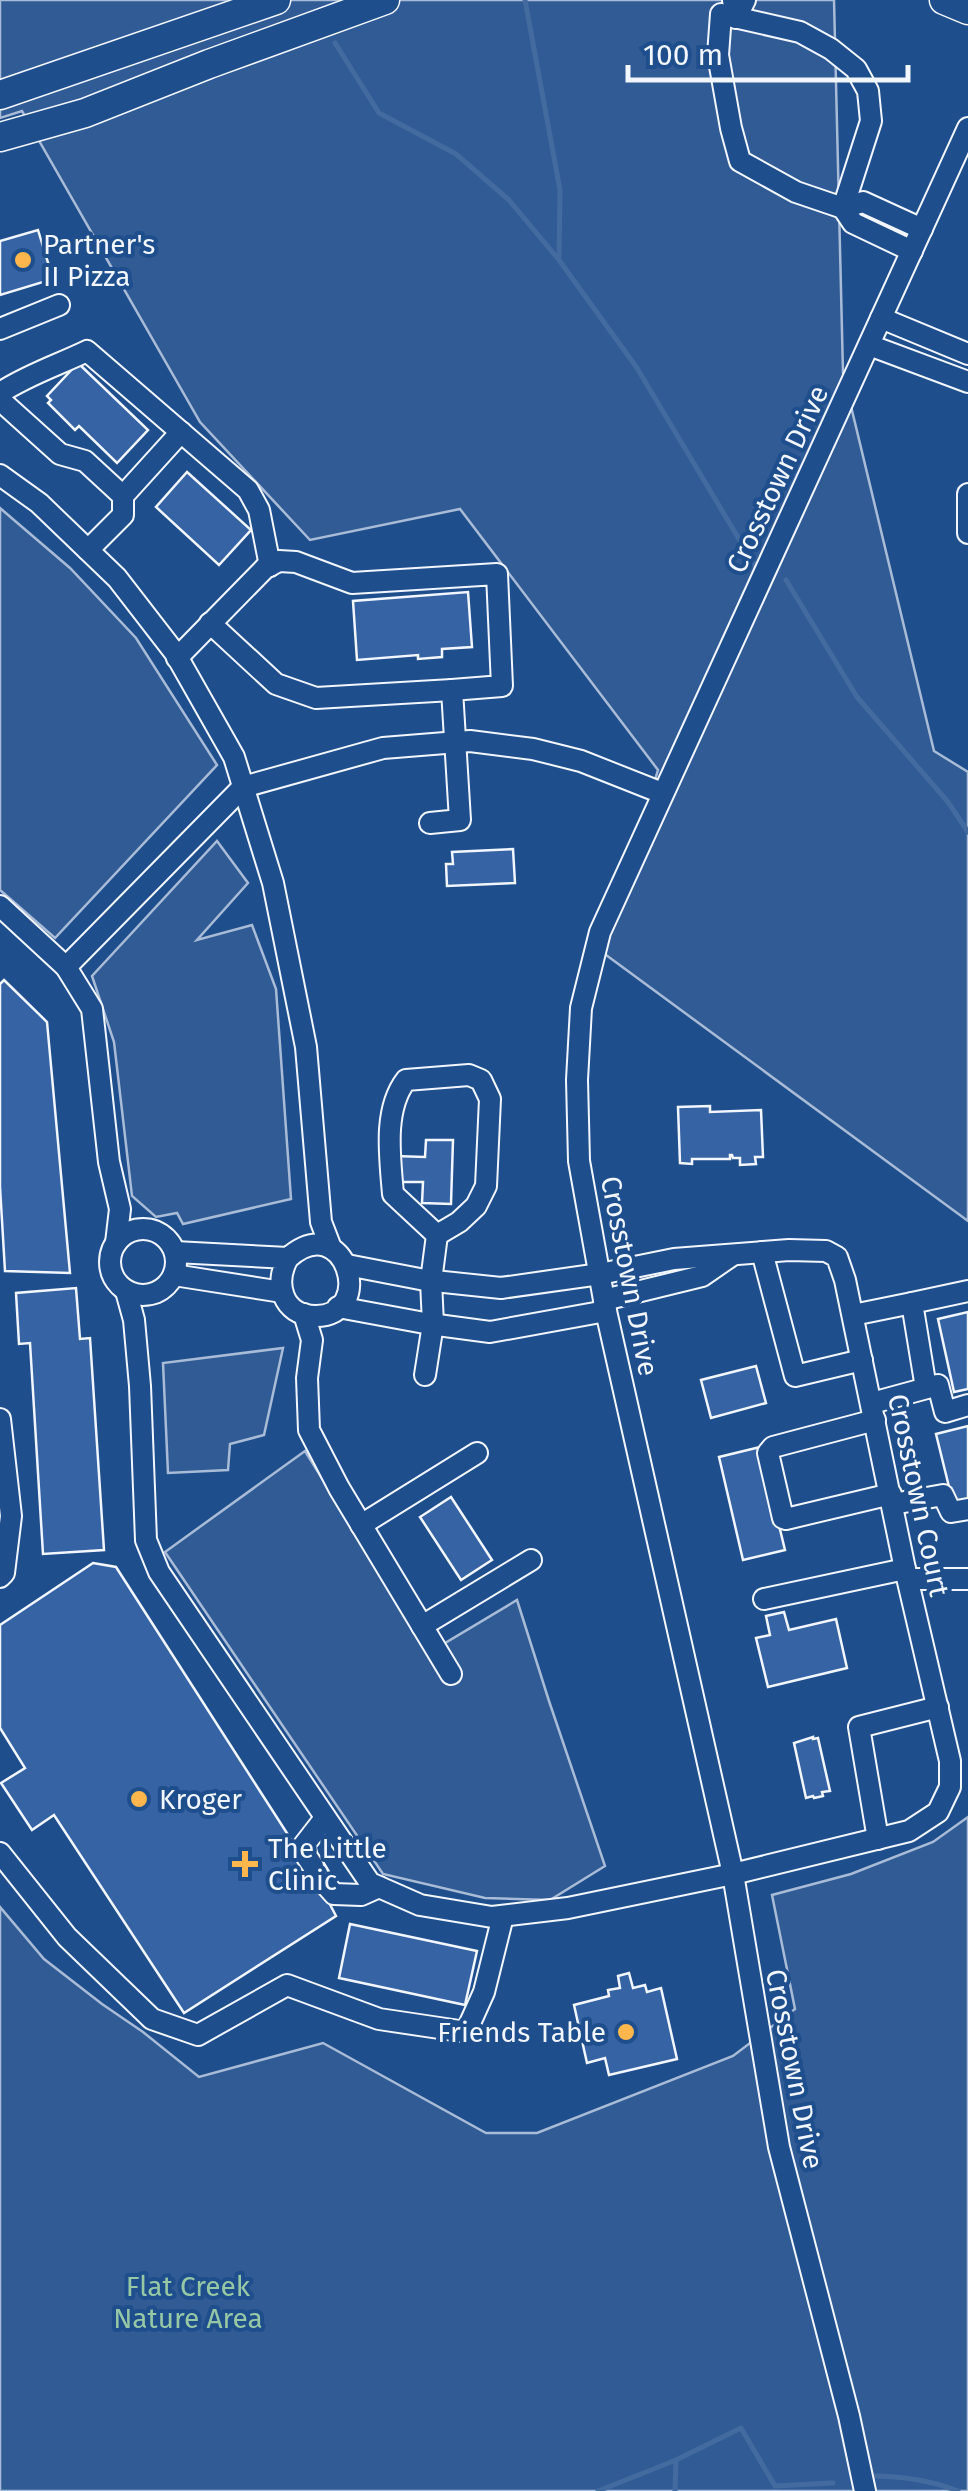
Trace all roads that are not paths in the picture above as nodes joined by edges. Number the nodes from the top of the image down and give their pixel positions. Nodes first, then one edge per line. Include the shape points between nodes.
1 (276, 0) edge
2 (385, 0) edge
3 (944, 0) edge
4 (738, 6) edge
5 (968, 10) edge
6 (0, 95) edge
7 (968, 128) edge
8 (0, 137) edge
9 (843, 208) junction
10 (922, 229) junction
11 (912, 251) junction
12 (59, 305) dead end
13 (881, 318) junction
14 (0, 329) edge
15 (869, 345) junction
16 (968, 354) edge
17 (968, 382) edge
18 (0, 396) edge
19 (181, 432) junction
20 (0, 475) edge
21 (968, 494) edge
22 (123, 496) junction
23 (968, 533) edge
24 (88, 550) junction
25 (270, 566) junction
26 (210, 624) junction
27 (177, 658) junction
28 (452, 690) junction
29 (454, 742) junction
30 (243, 788) junction
31 (662, 793) junction
32 (430, 823) dead end
33 (0, 906) edge
34 (66, 967) junction
35 (120, 1209) junction
36 (320, 1222) junction
37 (137, 1230) junction
38 (437, 1236) junction
39 (116, 1243) junction
40 (308, 1246) junction
41 (331, 1248) junction
42 (175, 1252) junction
43 (762, 1252) junction
44 (733, 1254) junction
45 (288, 1258) junction
46 (347, 1265) junction
47 (600, 1274) junction
48 (174, 1275) junction
49 (126, 1291) junction
50 (968, 1291) edge
51 (282, 1292) junction
52 (148, 1296) junction
53 (432, 1300) junction
54 (912, 1304) junction
55 (605, 1306) junction
56 (333, 1310) junction
57 (304, 1314) junction
58 (853, 1316) junction
59 (134, 1320) junction
60 (403, 1320) junction
61 (312, 1340) junction
62 (862, 1360) junction
63 (425, 1375) dead end
64 (926, 1388) junction
65 (968, 1405) edge
66 (873, 1412) junction
67 (0, 1419) edge
68 (477, 1453) dead end
69 (892, 1499) junction
70 (968, 1509) edge
71 (362, 1525) junction
72 (530, 1560) dead end
73 (906, 1574) junction
74 (0, 1577) edge
75 (968, 1579) edge
76 (764, 1599) dead end
77 (422, 1626) junction
78 (451, 1674) dead end
79 (938, 1707) junction
80 (959, 1772) edge
81 (324, 1818) junction
82 (878, 1839) junction
83 (0, 1853) edge
84 (313, 1866) dead end
85 (732, 1874) junction
86 (326, 1885) dead end
87 (379, 1887) junction
88 (503, 1916) junction
89 (865, 2491) edge

1 - 6 main road
2 - 8 main road via 86,113
3 - 5 main road
4 - 9 street via 831,49 856,69 868,92 872,120
4 - 9 street via 721,14 718,55 740,161
7 - 10 street, Crosstown Drive
9 - 10 street via 863,202
9 - 11 street via 854,223
10 - 11 street, Crosstown Drive
11 - 13 street, Crosstown Drive
12 - 14 street
13 - 15 street, Crosstown Drive
13 - 16 street
15 - 17 street
15 - 31 street, Crosstown Drive
18 - 19 street via 18,381 87,351
18 - 22 street via 60,454 85,461
19 - 22 street
19 - 25 street via 248,490 259,510
20 - 24 street
21 - 23 street
22 - 24 street via 123,515
24 - 27 street
25 - 26 street
25 - 28 street via 296,562 352,582 497,574 502,686
26 - 27 street
26 - 28 street via 276,684 316,698
27 - 30 street via 234,757
28 - 29 street
29 - 30 street via 383,748
29 - 31 street via 533,748
29 - 32 street via 460,820
30 - 34 street
30 - 36 street via 272,884 306,1047
31 - 47 street, Crosstown Drive via 600,932 581,1008 579,1161
33 - 34 street
34 - 35 street via 92,1009
35 - 37 street
35 - 39 street
36 - 40 street
36 - 41 street
37 - 39 street
37 - 42 street via 156,1231
38 - 38 street via 476,1206 486,1186 490,1099 481,1080 469,1076 406,1080 394,1101 393,1194
38 - 53 street
39 - 49 street via 111,1270
40 - 41 street
40 - 45 street
41 - 46 street
42 - 45 street
42 - 48 street
43 - 44 street, Crosstown Court
43 - 58 street, Crosstown Court via 826,1251 837,1257
43 - 62 street via 795,1376
44 - 47 street, Crosstown Court
44 - 55 street, Crosstown Court via 702,1276
45 - 51 street
46 - 53 street
46 - 56 street via 350,1288
47 - 53 street, Crosstown Court via 501,1288 468,1285
47 - 55 street, Crosstown Drive
48 - 51 street
48 - 52 street
49 - 52 street
49 - 59 street
50 - 54 street
51 - 57 street
52 - 59 street
53 - 55 street, Crosstown Court via 490,1332
53 - 60 street
53 - 60 street
53 - 63 street
54 - 58 street
54 - 64 street
55 - 85 street, Crosstown Drive
56 - 57 street
56 - 60 street
56 - 61 street
57 - 61 street
58 - 62 street, Crosstown Court
59 - 81 street via 146,1540 158,1572
61 - 71 street via 308,1430
62 - 66 street, Crosstown Court
64 - 65 street via 938,1385 944,1412
64 - 66 street
66 - 69 street, Crosstown Court
66 - 69 street via 768,1453 786,1519
67 - 74 street via 11,1516
68 - 71 street
69 - 70 street via 943,1495 950,1512
69 - 73 street, Crosstown Court
71 - 77 street
72 - 77 street
73 - 75 street
73 - 76 street
73 - 79 street, Crosstown Court
77 - 78 street
79 - 80 street, Crosstown Court via 950,1761
79 - 82 street via 859,1727
80 - 82 street, Crosstown Court via 938,1812 909,1832
81 - 84 street via 304,1845
81 - 87 street
82 - 85 street, Crosstown Court
83 - 88 street via 66,1936 152,2019 198,2036 288,1985 379,2019 466,2032
85 - 88 street, Crosstown Court
85 - 89 street, Crosstown Drive via 779,2146
86 - 87 street via 334,1894 361,1896
87 - 88 street, Crosstown Court via 420,1905

